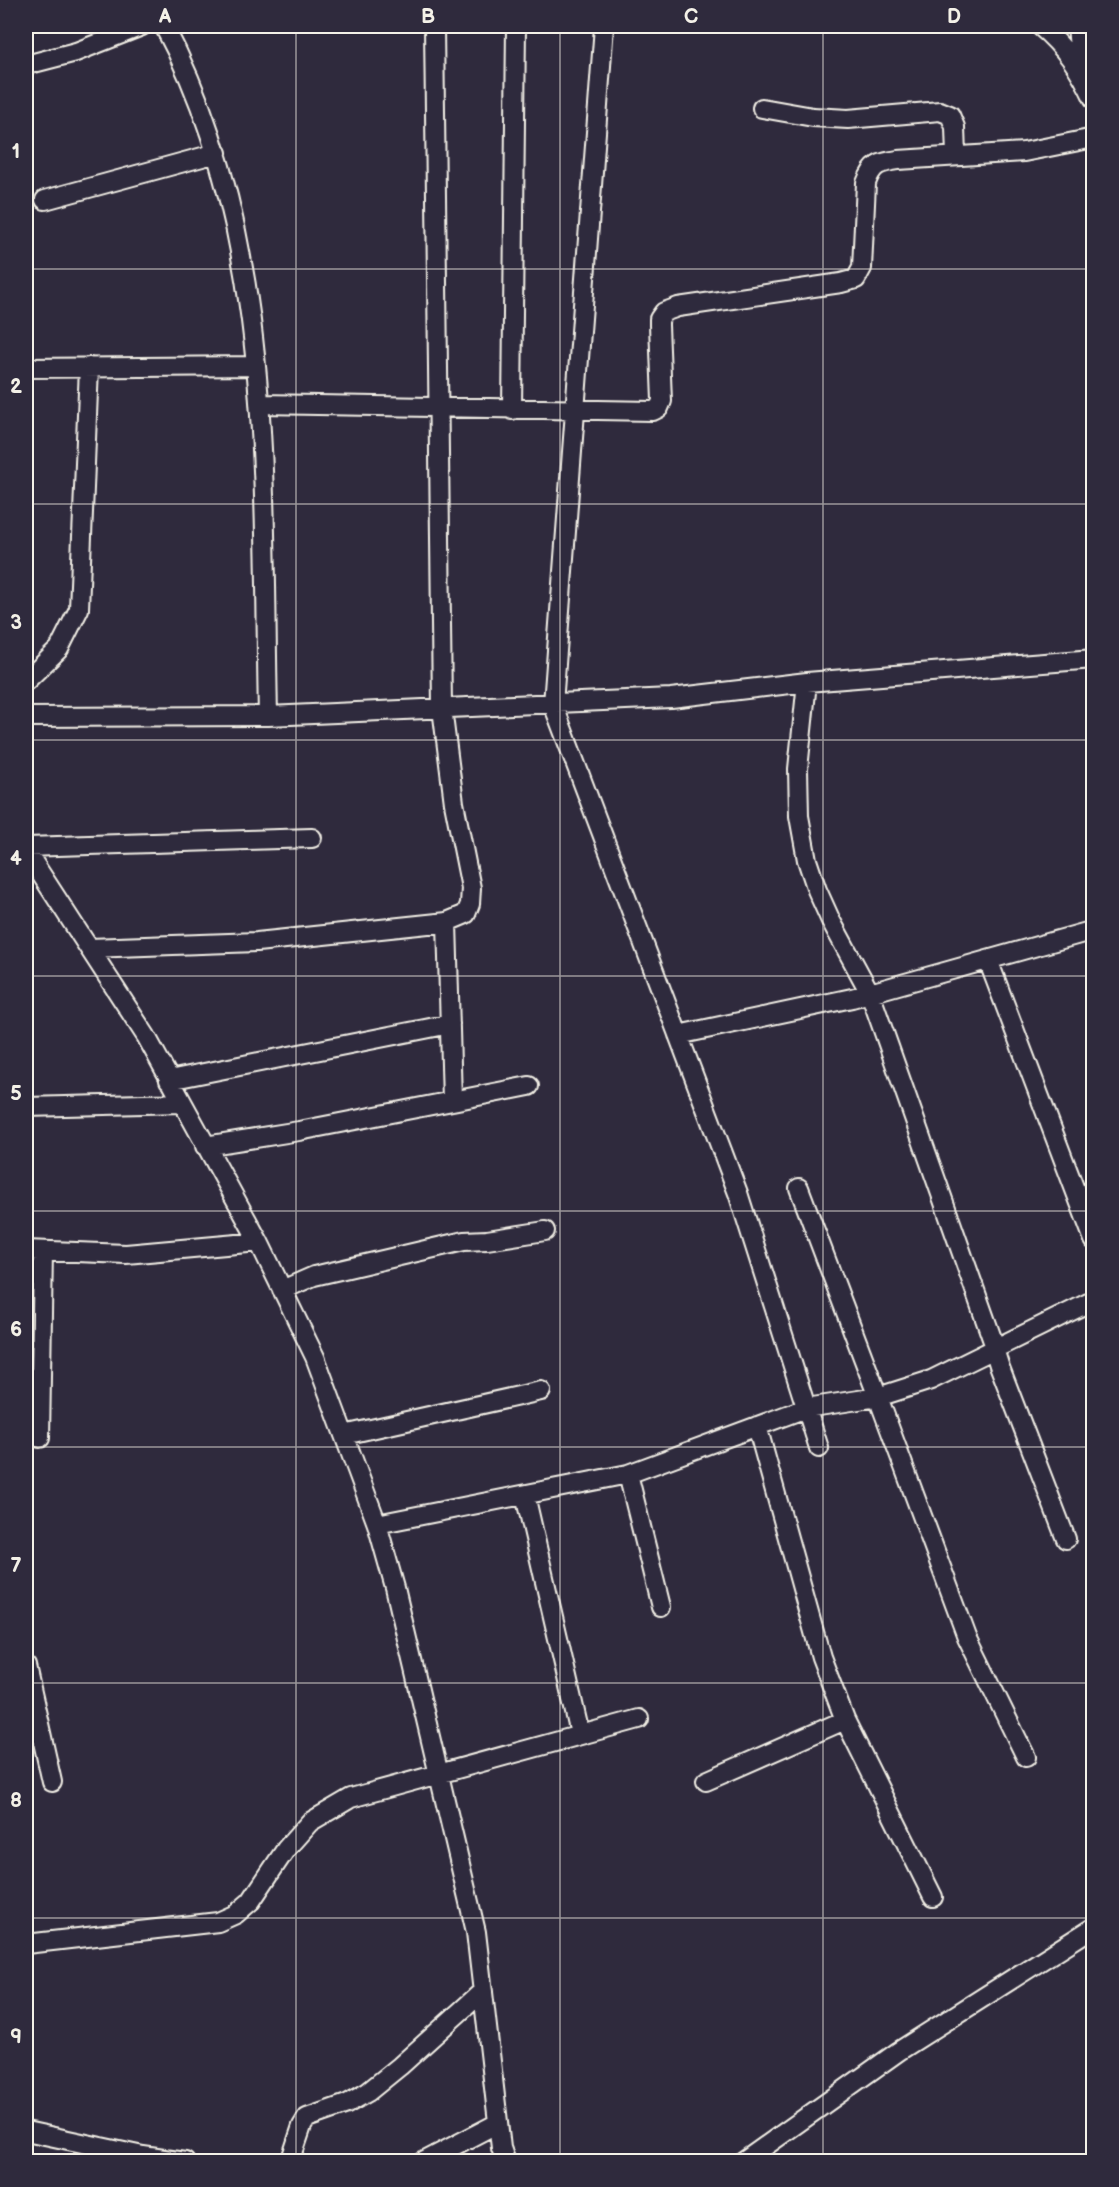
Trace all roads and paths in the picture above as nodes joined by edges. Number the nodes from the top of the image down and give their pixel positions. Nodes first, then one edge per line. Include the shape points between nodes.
1 (142, 26) edge
2 (164, 26) edge
3 (434, 26) edge
4 (516, 26) edge
5 (604, 26) edge
6 (1040, 26) edge
7 (1077, 26) edge
8 (26, 65) edge
9 (1081, 71) junction
10 (1094, 99) edge
11 (762, 108) dead end
12 (1094, 138) edge
13 (217, 153) junction
14 (956, 156) junction
15 (45, 200) dead end
16 (255, 366) junction
17 (89, 367) junction
18 (26, 368) edge
19 (261, 404) junction
20 (439, 408) junction
21 (512, 410) junction
22 (574, 411) junction
23 (1094, 659) edge
24 (26, 681) edge
25 (807, 682) junction
26 (553, 704) junction
27 (442, 708) junction
28 (268, 716) junction
29 (26, 717) edge
30 (312, 838) dead end
31 (26, 849) edge
32 (447, 922) junction
33 (1094, 930) edge
34 (88, 948) junction
35 (988, 960) junction
36 (870, 993) junction
37 (450, 1024) junction
38 (678, 1035) junction
39 (169, 1080) junction
40 (529, 1086) dead end
41 (453, 1101) junction
42 (182, 1103) junction
43 (26, 1107) edge
44 (205, 1146) junction
45 (799, 1188) dead end
46 (544, 1231) dead end
47 (1094, 1240) edge
48 (259, 1242) junction
49 (34, 1251) edge
50 (282, 1290) junction
51 (1094, 1300) edge
52 (994, 1349) junction
53 (541, 1391) dead end
54 (878, 1397) junction
55 (806, 1408) junction
56 (757, 1426) junction
57 (344, 1435) junction
58 (40, 1437) dead end
59 (819, 1448) dead end
60 (628, 1474) junction
61 (525, 1495) junction
62 (377, 1524) junction
63 (1066, 1539) dead end
64 (661, 1607) dead end
65 (26, 1666) edge
66 (639, 1719) dead end
67 (845, 1720) junction
68 (580, 1734) junction
69 (1026, 1757) dead end
70 (439, 1775) junction
71 (706, 1781) dead end
72 (52, 1782) dead end
73 (933, 1897) dead end
74 (1094, 1927) edge
75 (26, 1944) edge
76 (483, 1991) junction
77 (498, 2123) junction
78 (26, 2131) edge
79 (185, 2162) edge
80 (291, 2162) edge
81 (423, 2162) edge
82 (506, 2162) edge
83 (743, 2162) edge

1 - 8 street via 76,52
2 - 13 street
3 - 20 street
4 - 21 street
5 - 22 street
6 - 9 street via 1055,38
7 - 9 street
9 - 10 street
11 - 14 street via 848,119 940,111 950,115 955,127
12 - 14 street via 1024,152
13 - 15 street
13 - 16 street via 244,272
14 - 22 street via 898,160 880,163 871,170 866,183 862,268 856,279 664,312 658,326 662,401 659,408
16 - 17 street
16 - 19 street
17 - 18 street
17 - 24 street via 79,609 59,649
19 - 20 street
19 - 28 street
20 - 21 street
20 - 27 street
21 - 22 street
22 - 26 street
23 - 25 street
25 - 26 street via 671,698
25 - 36 street via 798,769 799,816 807,860 831,921
26 - 27 street
26 - 38 street
27 - 28 street
27 - 32 street via 455,813 471,888 466,914
28 - 29 street
30 - 31 street
31 - 34 street
32 - 34 street via 257,942
32 - 37 street
33 - 35 street
34 - 39 street via 146,1036
35 - 36 street
35 - 47 street
36 - 38 street
36 - 52 street
37 - 39 street
37 - 41 street
38 - 55 street via 738,1193
39 - 42 street
40 - 41 street
41 - 44 street
42 - 43 street
42 - 44 street
44 - 48 street
45 - 54 street
46 - 50 street via 464,1241 314,1276
48 - 49 street via 126,1254
48 - 50 street
49 - 58 street
50 - 57 street via 315,1357
51 - 52 street
52 - 54 street via 931,1380
52 - 63 street
53 - 57 street
54 - 55 street
54 - 69 street via 967,1637
55 - 56 street
55 - 59 street
56 - 60 street
56 - 67 street via 821,1657
57 - 62 street
60 - 61 street
60 - 64 street
61 - 62 street
61 - 68 street
62 - 70 street
65 - 72 street
66 - 68 street
67 - 71 street
67 - 73 street
68 - 70 street
70 - 75 street via 351,1798 310,1822 286,1849 251,1901 218,1922
70 - 76 street via 476,1932
74 - 83 street via 899,2051
76 - 77 street
76 - 80 street via 368,2092 307,2118
77 - 81 street
77 - 82 street
78 - 79 street

